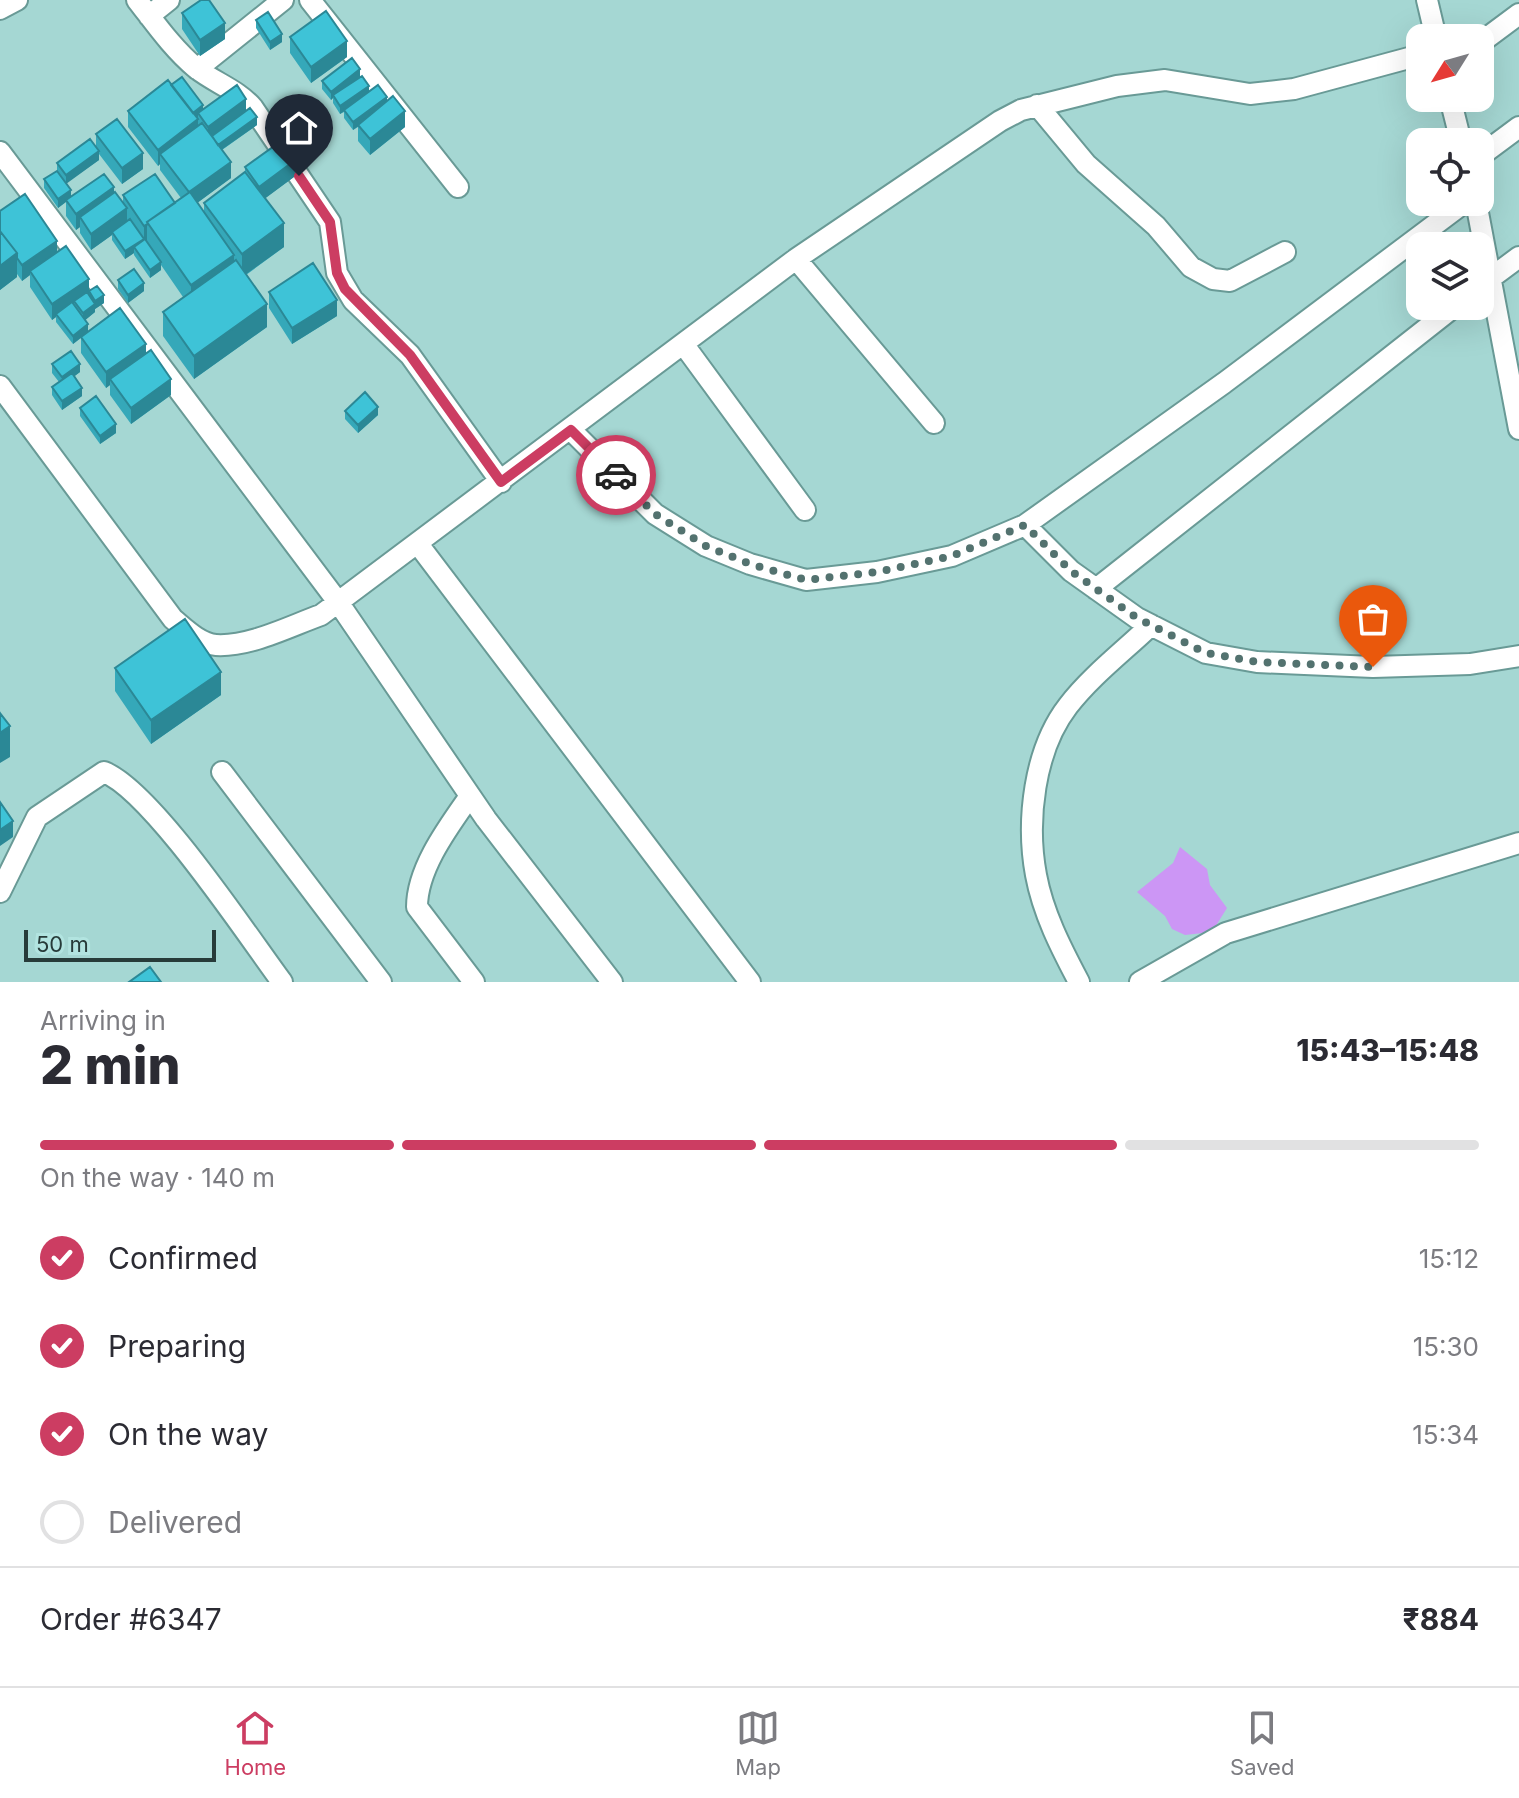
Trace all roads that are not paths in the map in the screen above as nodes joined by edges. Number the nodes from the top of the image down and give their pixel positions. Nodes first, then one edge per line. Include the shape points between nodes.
1 (17, 0) edge
2 (169, 0) edge
3 (283, 0) edge
4 (310, 0) edge
5 (1427, 0) edge
6 (143, 8) edge
7 (0, 9) edge
8 (1519, 14) edge
9 (1433, 24) edge
10 (1494, 33) edge
11 (1406, 59) edge
12 (197, 69) junction
13 (1037, 105) junction
14 (1519, 127) edge
15 (1494, 146) edge
16 (0, 152) edge
17 (458, 187) dead end
18 (1446, 216) edge
19 (1285, 252) dead end
20 (1519, 257) edge
21 (796, 259) junction
22 (1494, 275) edge
23 (1494, 319) edge
24 (1437, 320) edge
25 (684, 345) junction
26 (0, 386) edge
27 (1518, 418) edge
28 (934, 423) dead end
29 (571, 430) junction
30 (501, 482) junction
31 (805, 510) dead end
32 (1025, 525) junction
33 (418, 544) junction
34 (1096, 589) junction
35 (338, 602) junction
36 (1151, 625) junction
37 (1519, 656) edge
38 (222, 772) dead end
39 (470, 796) junction
40 (1519, 843) edge
41 (0, 892) edge
42 (740, 978) edge
43 (282, 982) edge
44 (381, 982) edge
45 (474, 982) edge
46 (612, 982) edge
47 (1079, 982) edge
48 (1140, 982) edge

1 - 7 street
2 - 6 street
3 - 12 street
4 - 17 street
5 - 9 street
6 - 12 street
8 - 10 street
11 - 13 street via 1294,89 1250,94 1165,80
12 - 30 street via 243,96 253,108 330,222 337,273 345,289 410,355
13 - 19 street via 1086,164 1147,218 1191,267 1230,281
13 - 21 street via 935,161
14 - 15 street
16 - 35 street
18 - 32 street
20 - 22 street
21 - 25 street
21 - 28 street
23 - 27 street
24 - 34 street
25 - 29 street
25 - 31 street
26 - 35 street via 173,619 190,633 214,645 239,642 321,615
29 - 30 street
29 - 32 street via 655,514 706,546 806,580 952,556
30 - 33 street
32 - 34 street
33 - 35 street
33 - 42 street
34 - 36 street
35 - 39 street
36 - 37 street via 1206,653 1257,662 1373,667 1470,664
36 - 47 street via 1069,704 1041,753 1034,804 1036,874 1056,938
38 - 44 street
39 - 45 street via 446,830 417,893 417,907
39 - 46 street
40 - 48 street via 1226,933
41 - 43 street via 37,817 104,772 135,793 189,856

